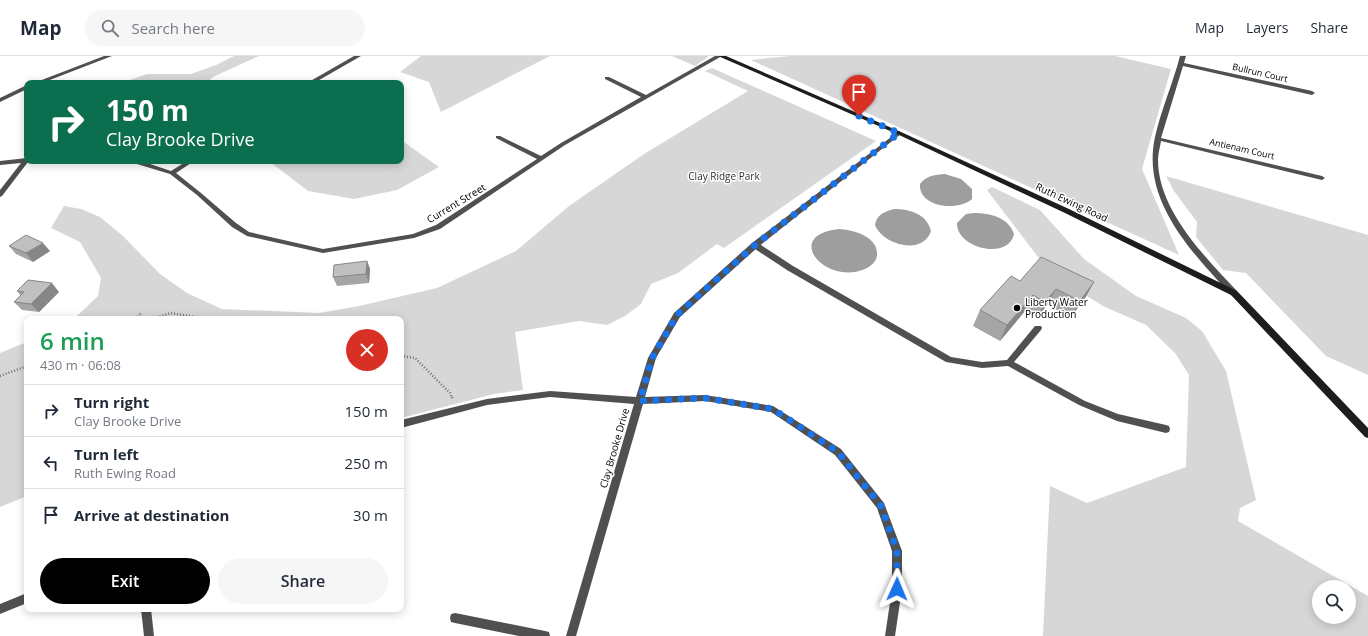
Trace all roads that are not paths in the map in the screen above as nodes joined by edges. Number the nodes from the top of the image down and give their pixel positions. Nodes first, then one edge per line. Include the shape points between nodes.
1 (109, 56) edge
2 (358, 56) edge
3 (720, 56) edge
4 (1183, 56) edge
5 (1181, 64) junction
6 (607, 78) dead end
7 (45, 80) edge
8 (315, 80) edge
9 (24, 88) edge
10 (1312, 93) dead end
11 (645, 97) junction
12 (0, 100) edge
13 (899, 133) junction
14 (498, 136) dead end
15 (1158, 139) junction
16 (542, 159) junction
17 (24, 160) edge
18 (0, 162) edge
19 (24, 163) edge
20 (144, 164) edge
21 (186, 164) edge
22 (172, 173) junction
23 (1322, 178) dead end
24 (0, 194) edge
25 (755, 245) junction
26 (1234, 293) junction
27 (1038, 328) dead end
28 (1009, 363) junction
29 (640, 401) junction
30 (404, 423) edge
31 (1166, 429) dead end
32 (1368, 434) edge
33 (24, 599) edge
34 (0, 609) edge
35 (146, 612) edge
36 (455, 618) dead end
37 (149, 636) edge
38 (545, 636) edge
39 (571, 636) edge
40 (890, 636) edge

1 - 7 street
2 - 8 street
3 - 11 street, Current Street
3 - 13 street, Ruth Ewing Road
4 - 5 street
5 - 10 street, Bullrun Court
5 - 15 street
6 - 11 street
9 - 12 street
11 - 16 street, Current Street via 563,144
13 - 25 street, Clay Brooke Drive
13 - 26 street, Ruth Ewing Road
14 - 16 street
15 - 23 street, Antienam Court
15 - 26 street via 1156,168 1166,204 1191,245
16 - 22 street, Current Street via 438,227 414,236 323,250 247,234
17 - 18 street
19 - 24 street
20 - 22 street, Current Street
21 - 22 street
25 - 28 street via 949,360 982,365
25 - 29 street, Clay Brooke Drive via 677,315 652,358
26 - 32 street, Ruth Ewing Road
27 - 28 street
28 - 31 street via 1082,403 1117,417
29 - 30 street via 550,394 487,402
29 - 39 street, Clay Brooke Drive
29 - 40 street via 705,398 773,409 838,452 881,506 897,551 897,589
33 - 34 street
35 - 37 street
36 - 38 street

